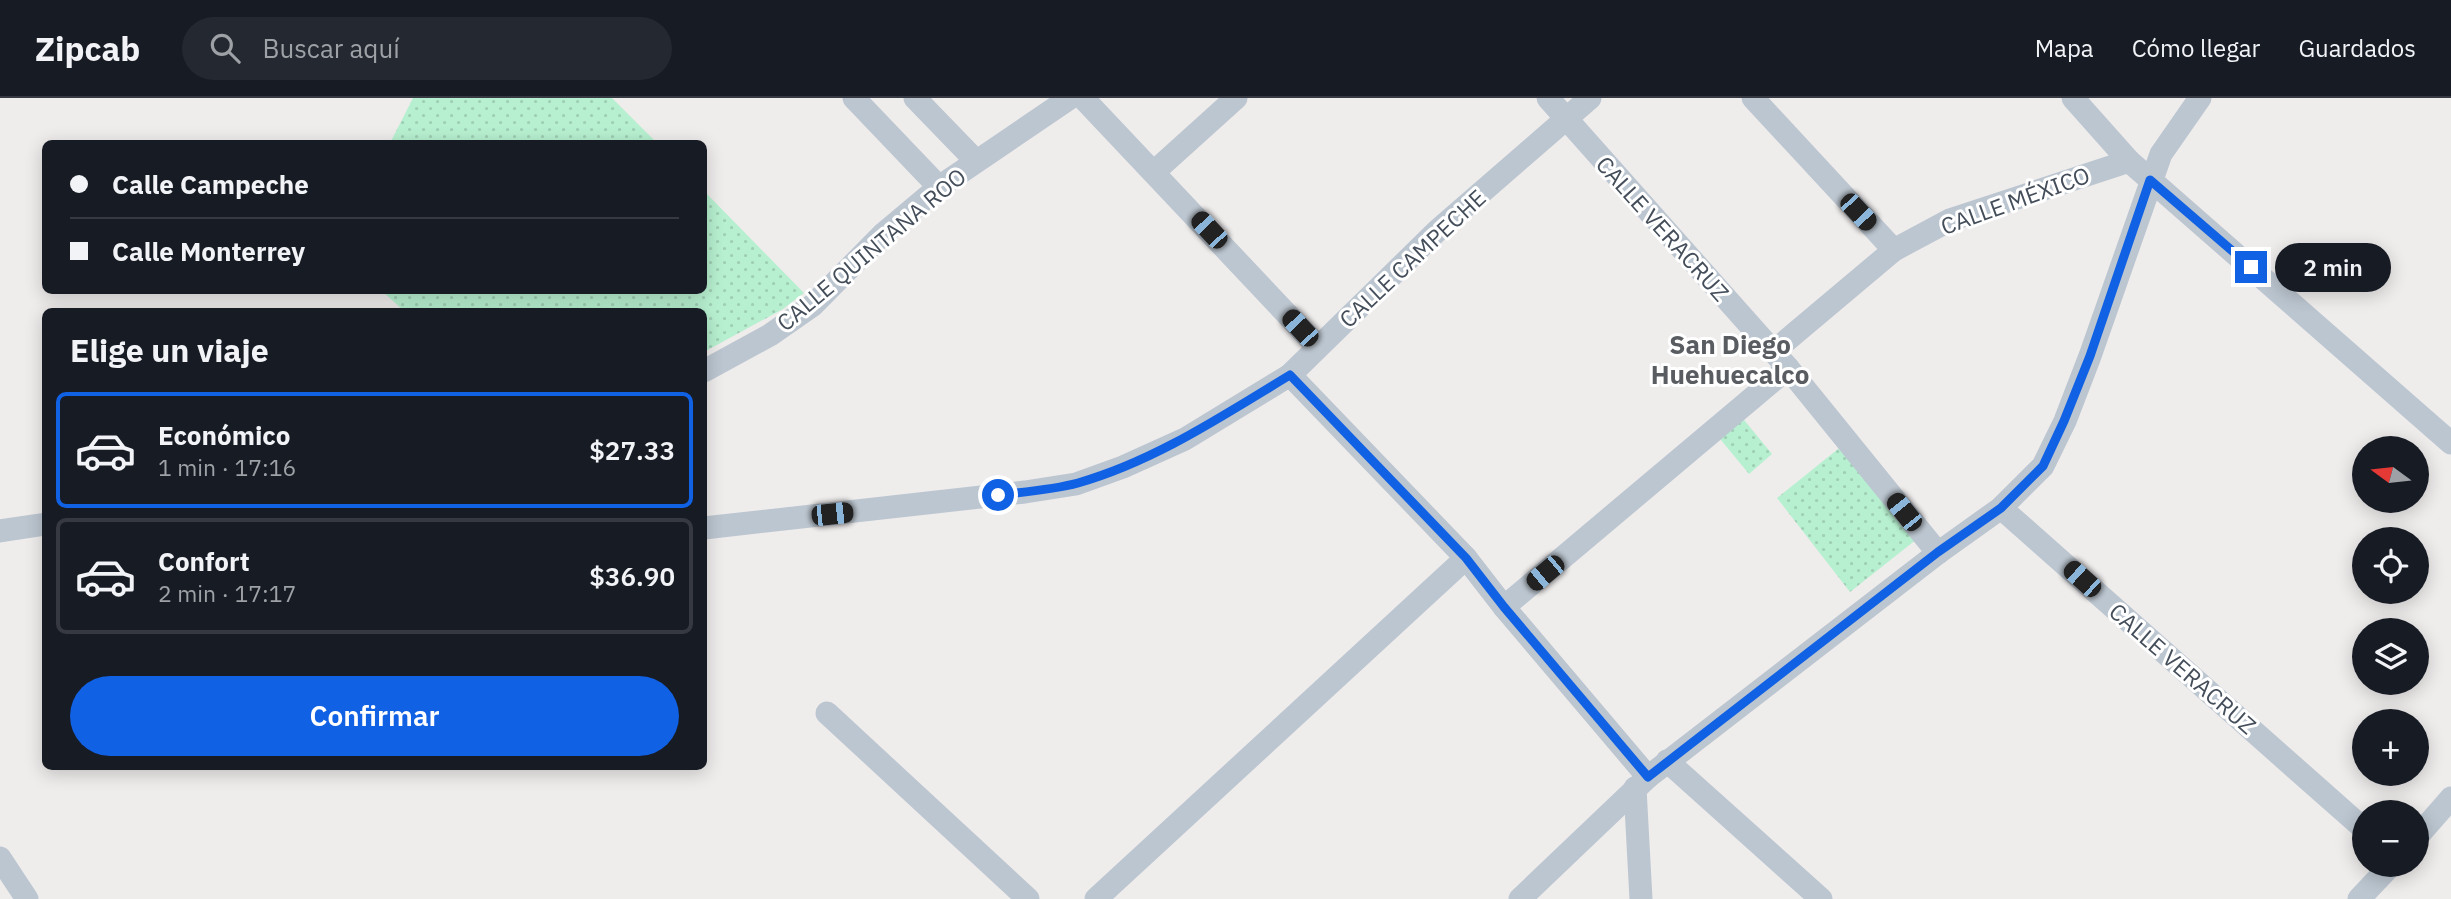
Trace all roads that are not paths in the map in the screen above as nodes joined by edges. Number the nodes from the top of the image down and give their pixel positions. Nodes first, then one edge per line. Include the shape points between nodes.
1 (854, 98) edge
2 (915, 98) edge
3 (1083, 98) edge
4 (1236, 98) edge
5 (1548, 98) edge
6 (1590, 98) edge
7 (1754, 98) edge
8 (2073, 98) edge
9 (2200, 98) edge
10 (1060, 101) edge
11 (1566, 119) junction
12 (976, 161) junction
13 (2129, 161) junction
14 (1154, 172) junction
15 (2150, 180) junction
16 (939, 187) junction
17 (1894, 250) junction
18 (1318, 347) junction
19 (1781, 359) junction
20 (707, 369) edge
21 (1290, 375) junction
22 (2451, 443) edge
23 (2001, 508) junction
24 (42, 525) edge
25 (707, 528) edge
26 (0, 531) edge
27 (1938, 552) junction
28 (1466, 558) junction
29 (1504, 607) junction
30 (827, 713) dead end
31 (1667, 761) junction
32 (1642, 782) junction
33 (2451, 798) edge
34 (2352, 818) edge
35 (2429, 823) edge
36 (0, 858) edge
37 (2380, 877) edge
38 (27, 899) edge
39 (1028, 899) edge
40 (1096, 899) edge
41 (1520, 899) edge
42 (1641, 899) edge
43 (1821, 899) edge
44 (2359, 899) edge

1 - 16 street
2 - 12 street
3 - 14 street
4 - 14 street
5 - 11 street, CALLE VERACRUZ
6 - 11 street, CALLE CAMPECHE
7 - 17 street
8 - 13 street
9 - 15 street via 2161,155
10 - 12 street, CALLE QUINTANA ROO
11 - 18 street, CALLE CAMPECHE via 1437,230
11 - 19 street, CALLE VERACRUZ
12 - 16 street, CALLE QUINTANA ROO
13 - 15 street
13 - 17 street, CALLE MÉXICO via 1950,220
14 - 18 street
15 - 22 street
15 - 23 street via 2064,421 2043,466
16 - 20 street, CALLE QUINTANA ROO via 883,234 813,305
17 - 19 street, CALLE MÉXICO
18 - 21 street, CALLE CAMPECHE
19 - 27 street, CALLE VERACRUZ
19 - 29 street, CALLE MÉXICO
21 - 25 street, CALLE CAMPECHE via 1185,439 1076,484
21 - 28 street
23 - 27 street
23 - 34 street, CALLE VERACRUZ
24 - 26 street
27 - 31 street
28 - 29 street
28 - 40 street
29 - 32 street
30 - 39 street
31 - 32 street
31 - 43 street
32 - 41 street
32 - 42 street
33 - 35 street
36 - 38 street
37 - 44 street

